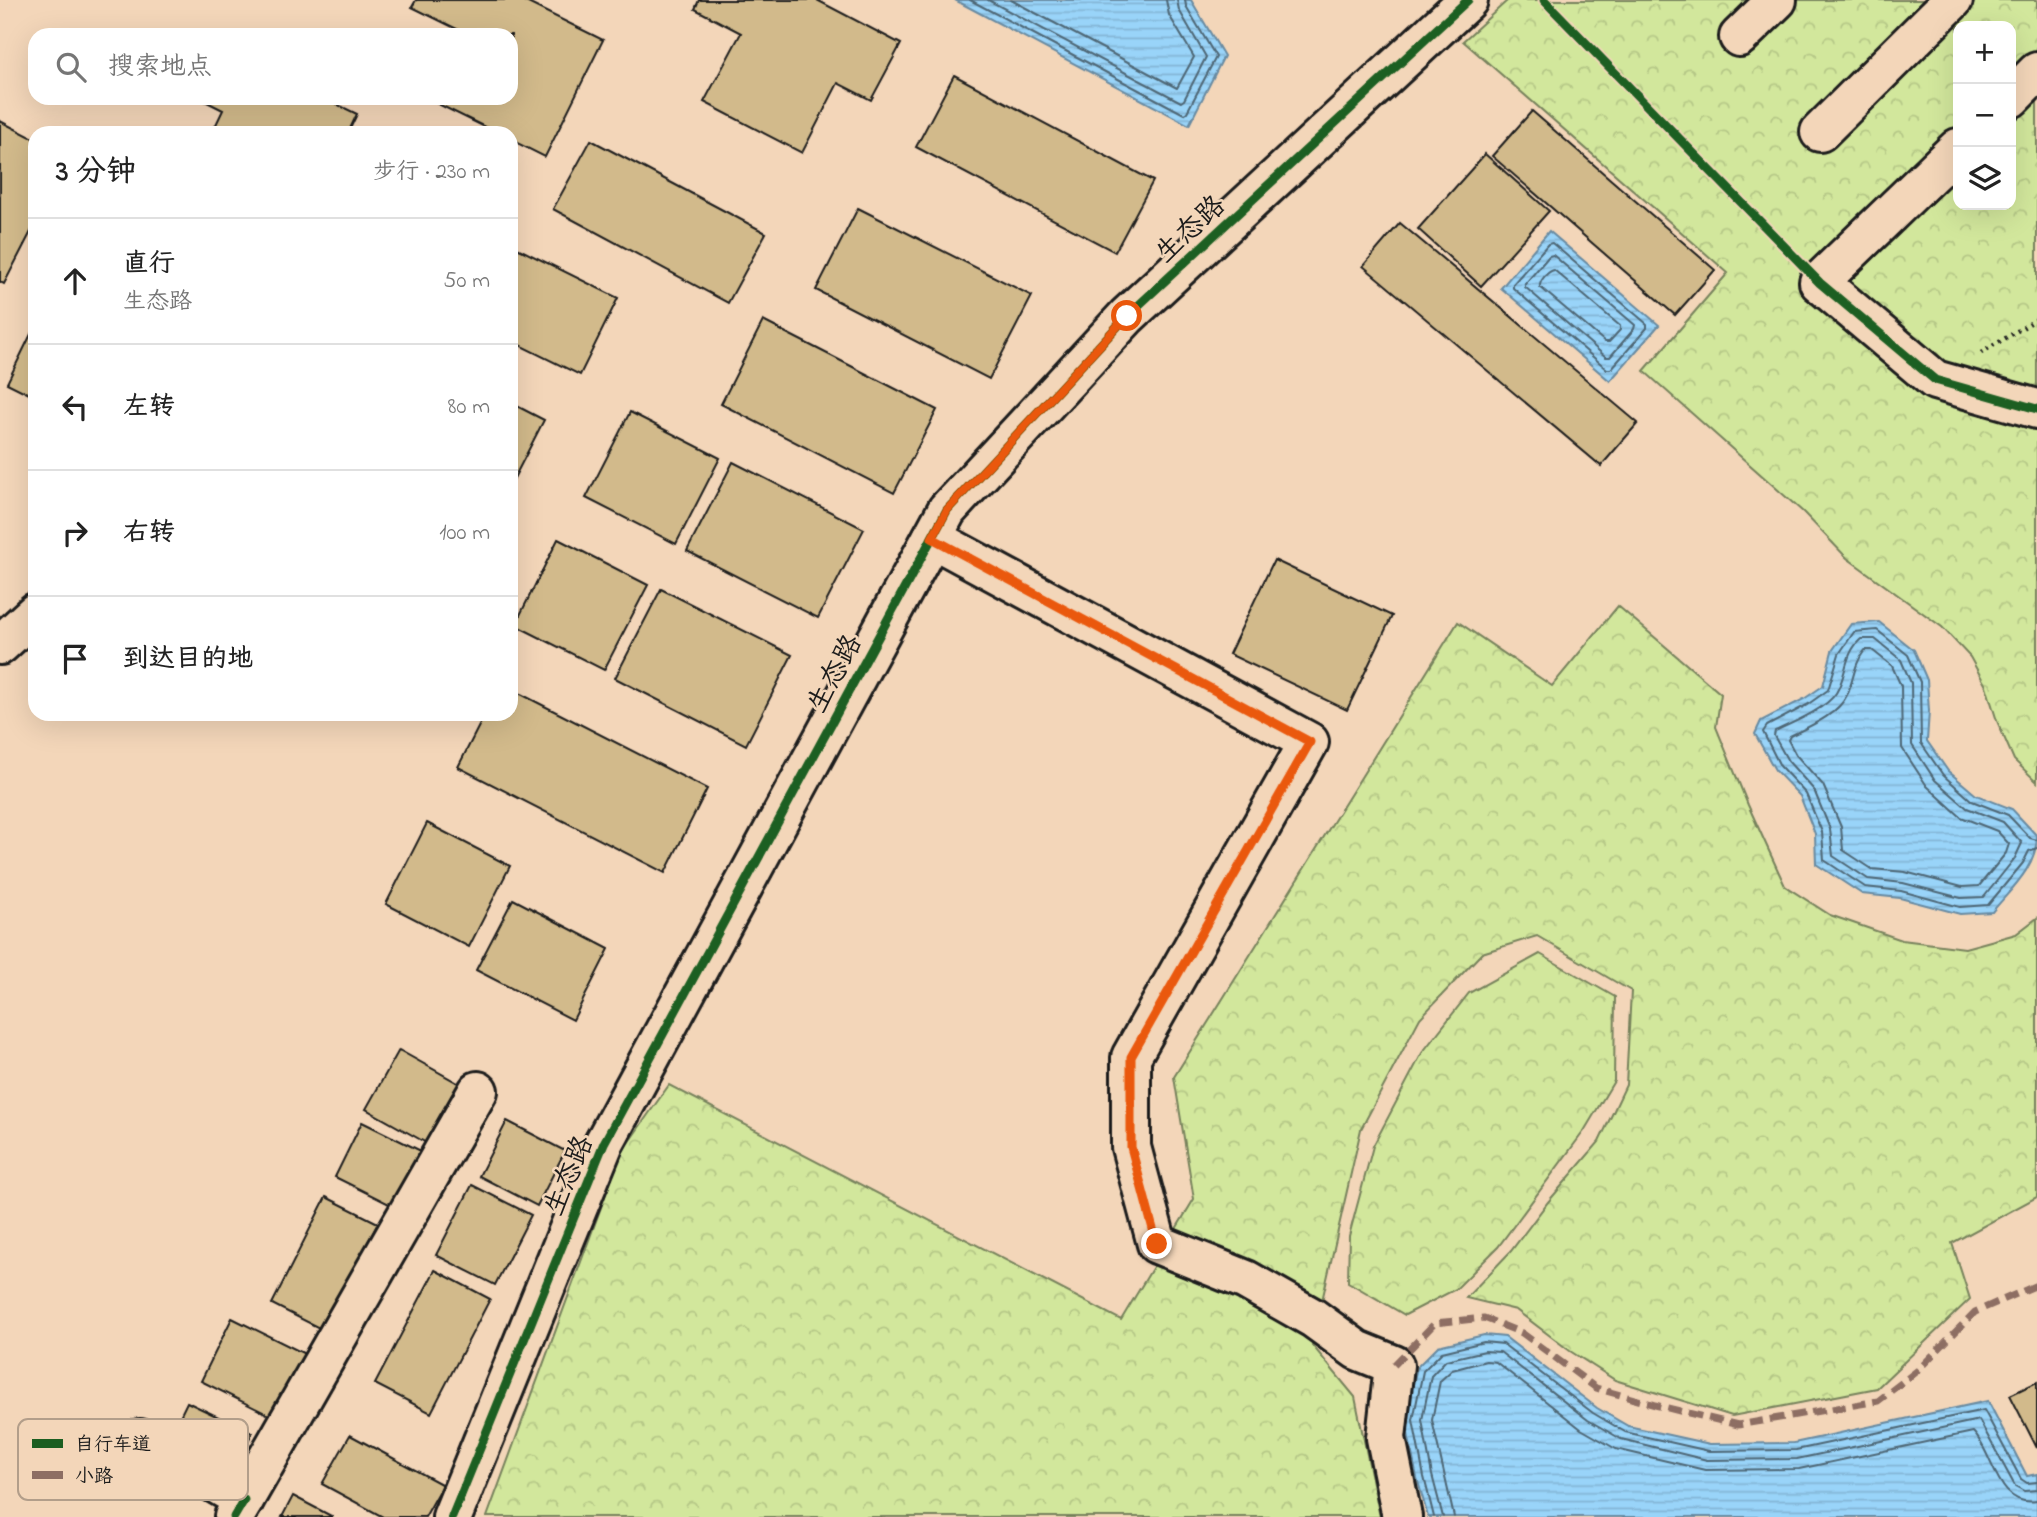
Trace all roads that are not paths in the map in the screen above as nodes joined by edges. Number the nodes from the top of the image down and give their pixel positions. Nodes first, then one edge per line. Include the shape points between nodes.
1 (1468, 0) edge
2 (1777, 0) edge
3 (1953, 0) edge
4 (1739, 37) dead end
5 (2037, 72) edge
6 (2016, 93) edge
7 (1820, 132) dead end
8 (1953, 153) edge
9 (2037, 409) edge
10 (932, 538) junction
11 (28, 619) edge
12 (0, 645) edge
13 (478, 1091) dead end
14 (248, 1493) edge
15 (452, 1517) edge
16 (1402, 1517) edge

1 - 10 street, 生态路 via 1127,316 947,510
2 - 4 street
3 - 7 street
5 - 6 street
8 - 9 street via 1820,283 1935,380
10 - 15 street, 生态路 via 604,1143
10 - 16 street via 1310,742 1131,1057 1131,1147 1157,1244 1247,1280 1357,1350 1394,1365 1386,1438
11 - 12 street
13 - 14 street

